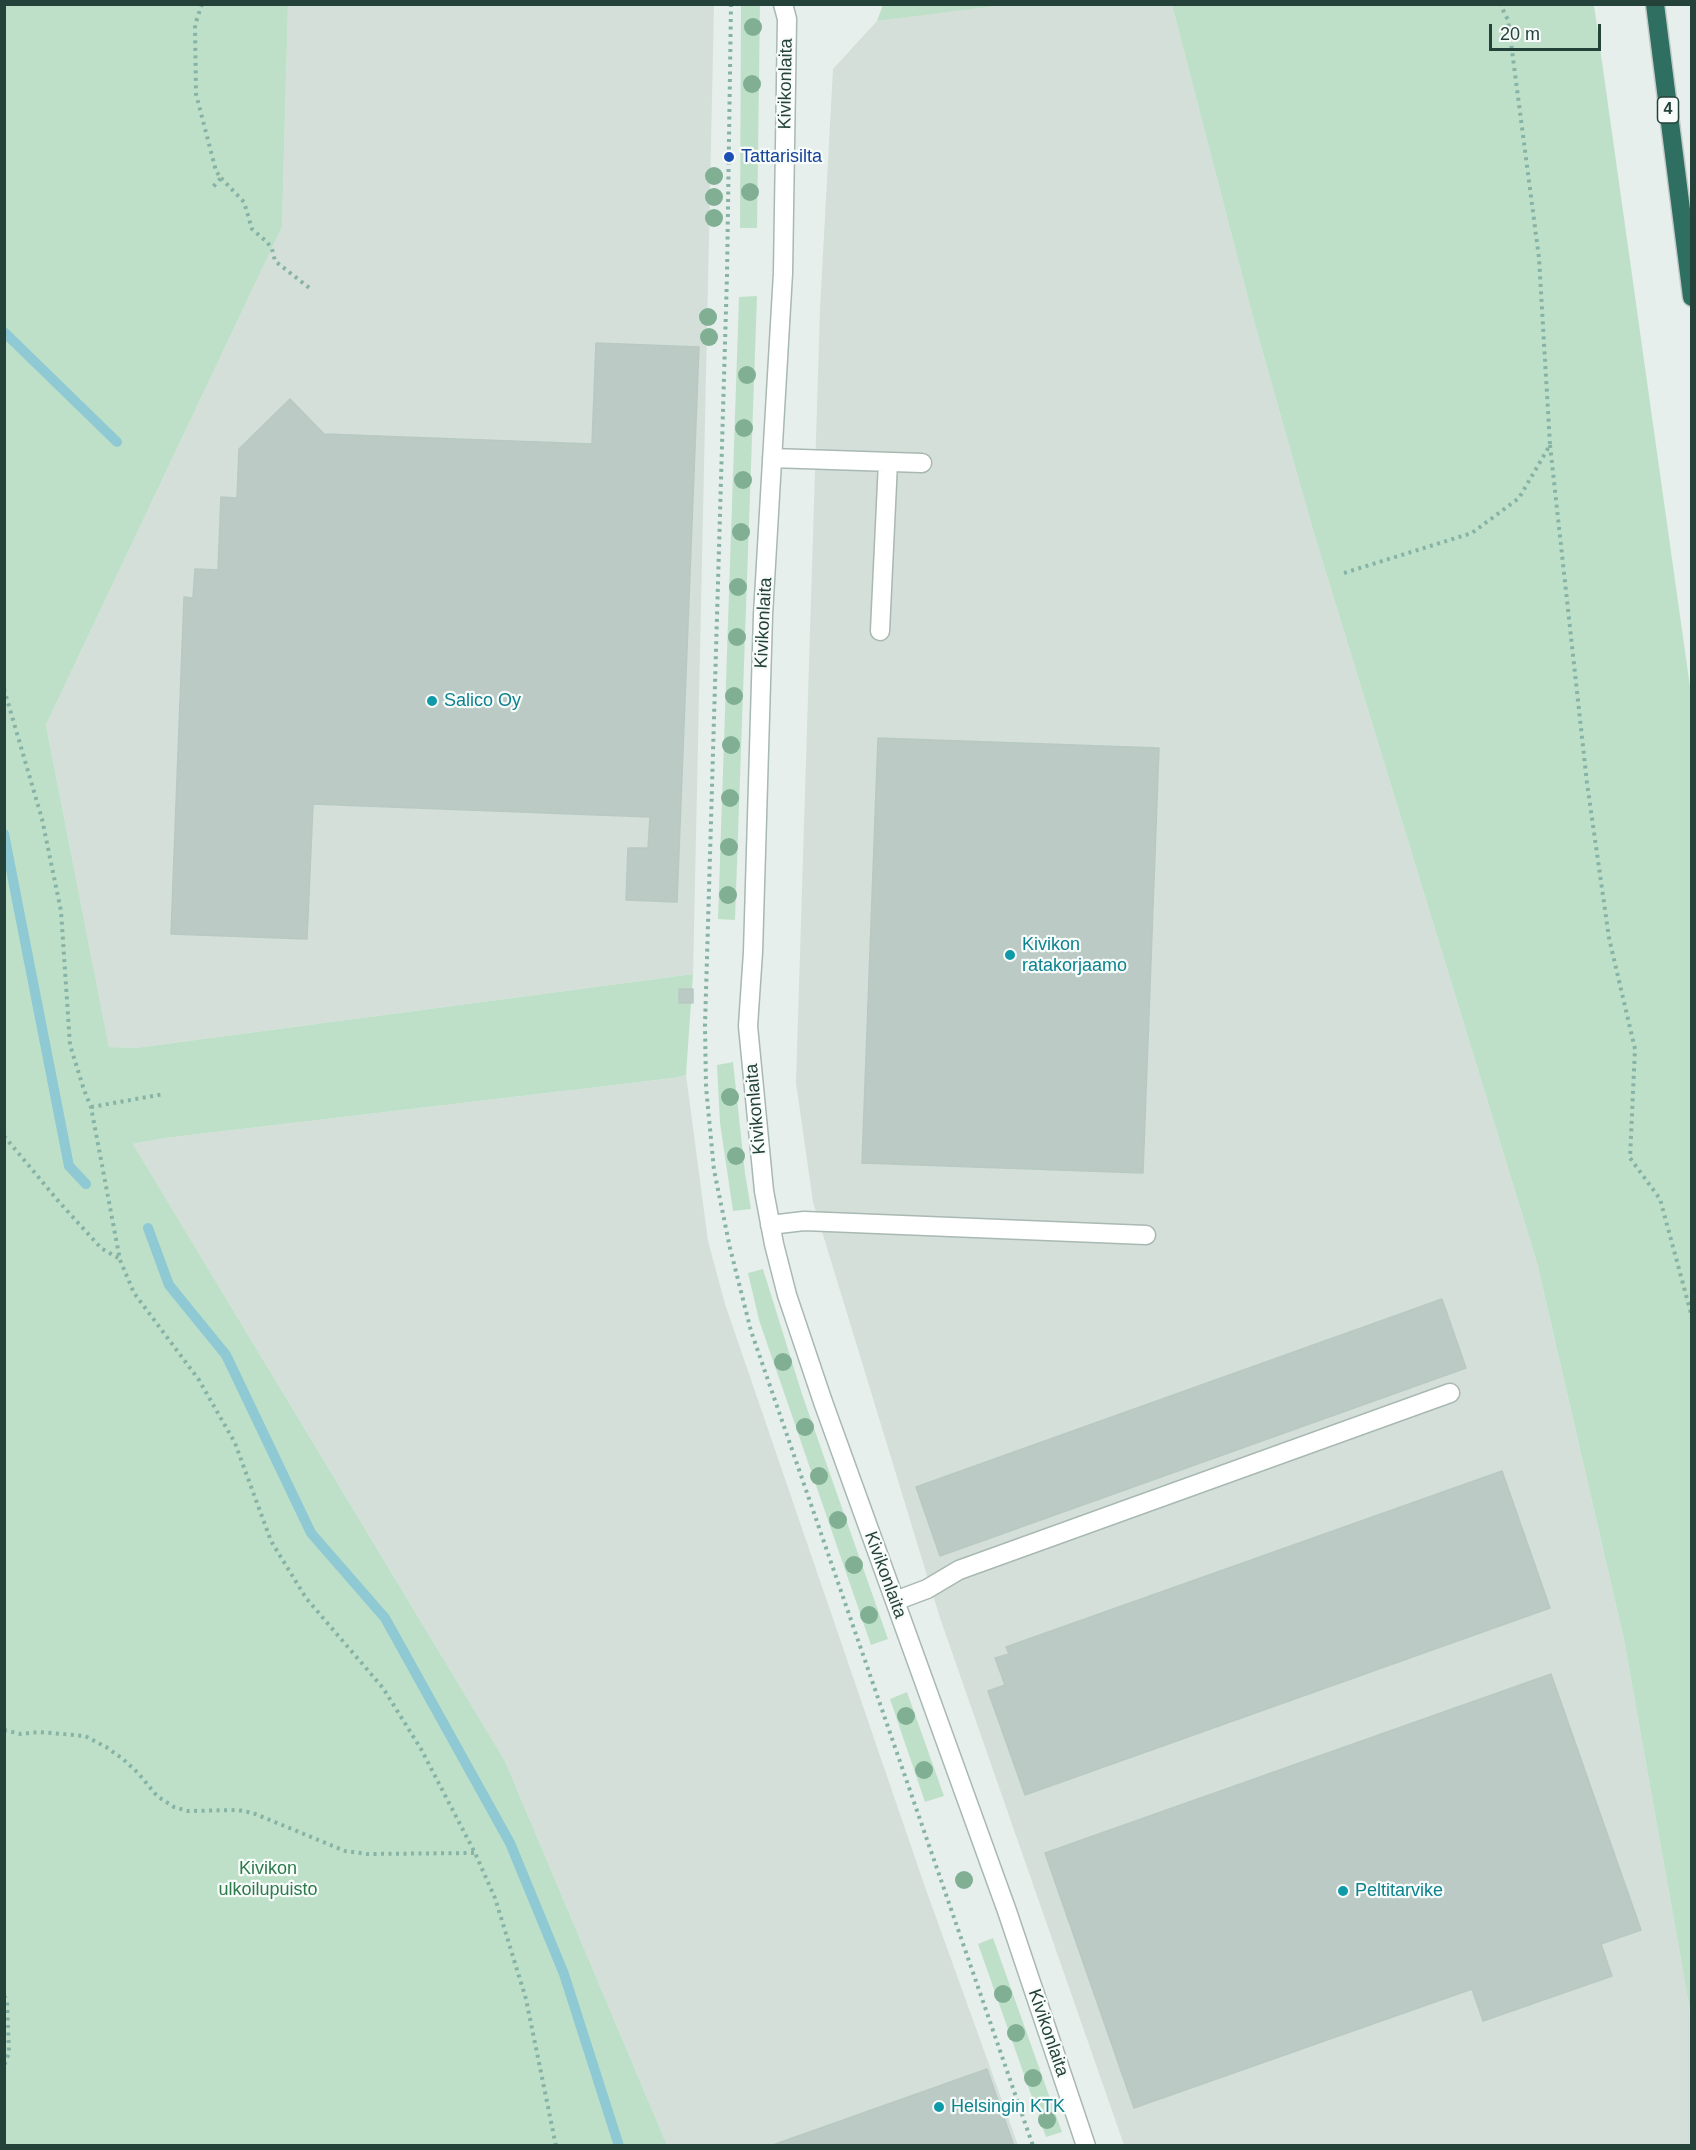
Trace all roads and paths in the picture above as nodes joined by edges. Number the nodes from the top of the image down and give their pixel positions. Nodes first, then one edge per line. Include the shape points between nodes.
1 (202, 4) edge
2 (731, 4) edge
3 (1500, 4) edge
4 (1655, 4) edge
5 (788, 9) edge
6 (221, 178) junction
7 (213, 187) dead end
8 (312, 290) dead end
9 (1692, 297) edge
10 (1551, 445) junction
11 (772, 458) junction
12 (888, 462) junction
13 (922, 463) dead end
14 (1344, 573) dead end
15 (880, 631) dead end
16 (4, 689) edge
17 (6, 706) edge
18 (164, 1094) dead end
19 (91, 1107) junction
20 (4, 1136) edge
21 (771, 1225) junction
22 (1146, 1235) dead end
23 (120, 1260) junction
24 (1692, 1317) edge
25 (1450, 1393) dead end
26 (895, 1601) junction
27 (4, 1730) edge
28 (475, 1853) junction
29 (4, 1996) edge
30 (4, 2066) edge
31 (556, 2145) edge
32 (1033, 2145) edge
33 (1086, 2145) edge

1 - 6 path via 195,25 196,94
2 - 32 path via 706,960 706,1087 714,1170 751,1331
3 - 10 path via 1508,20 1539,258
4 - 9 highway, 4
5 - 11 street, Kivikonlaita via 783,273
6 - 7 path
6 - 8 path via 244,202 252,229 267,242 275,261
10 - 14 path via 1519,498 1472,533
10 - 24 path via 1587,783 1607,927 1635,1049 1630,1158 1660,1199
11 - 12 street
11 - 21 street, Kivikonlaita via 748,1026 764,1191
12 - 13 street
12 - 15 street
16 - 17 path
17 - 19 path via 42,819 61,911 70,1045
18 - 19 path
19 - 23 path
20 - 23 path via 101,1248
21 - 22 street via 804,1221
21 - 26 street, Kivikonlaita via 787,1295
23 - 28 path via 134,1293 199,1380 235,1443 271,1541 306,1598 383,1688 421,1749
25 - 26 street via 959,1570
26 - 33 street, Kivikonlaita
27 - 28 path via 85,1736 123,1759 157,1796 188,1811 253,1813 345,1851
28 - 31 path via 495,1898 526,1999
29 - 30 path via 9,2053

